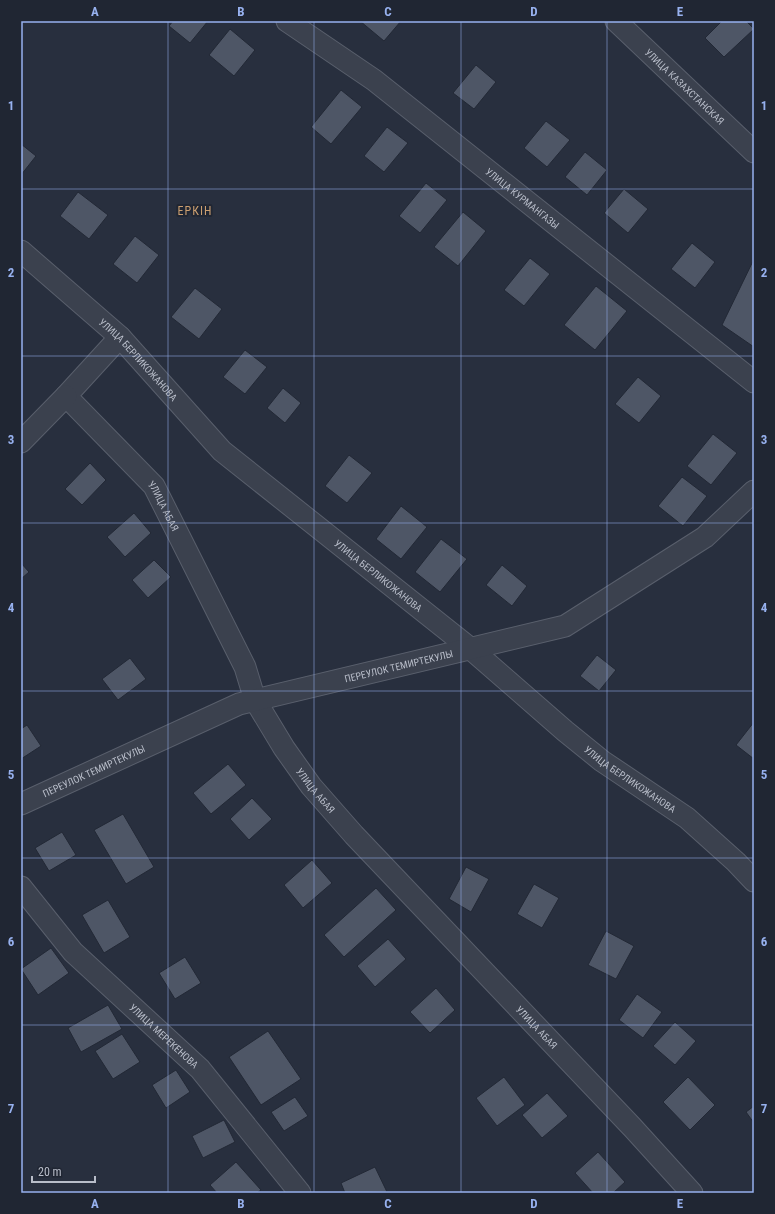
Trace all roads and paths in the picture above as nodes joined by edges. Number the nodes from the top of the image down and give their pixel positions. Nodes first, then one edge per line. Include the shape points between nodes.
1 (286, 21) edge
2 (616, 21) edge
3 (754, 152) edge
4 (21, 250) edge
5 (120, 337) junction
6 (754, 382) edge
7 (66, 396) junction
8 (21, 442) edge
9 (754, 491) edge
10 (471, 649) junction
11 (255, 700) junction
12 (21, 804) edge
13 (754, 881) edge
14 (21, 887) edge
15 (300, 1193) edge
16 (692, 1193) edge

1 - 6 street, УЛИЦА КУРМАНГАЗЫ via 374,80
2 - 3 street, УЛИЦА КАЗАХСТАНСКАЯ
4 - 5 street, УЛИЦА БЕРЛИКОЖАНОВА
5 - 7 street
5 - 10 street, УЛИЦА БЕРЛИКОЖАНОВА via 222,451
7 - 8 street
7 - 11 street, УЛИЦА АБАЯ via 154,486 245,667
9 - 10 street, ПЕРЕУЛОК ТЕМИРТЕКУЛЫ via 705,537 565,626
10 - 11 street, ПЕРЕУЛОК ТЕМИРТЕКУЛЫ
10 - 13 street, УЛИЦА БЕРЛИКОЖАНОВА via 602,761 687,818
11 - 12 street, ПЕРЕУЛОК ТЕМИРТЕКУЛЫ via 239,704
11 - 16 street, УЛИЦА АБАЯ via 311,786 354,835
14 - 15 street, УЛИЦА МЕРЕКЕНОВА via 73,952 200,1069

